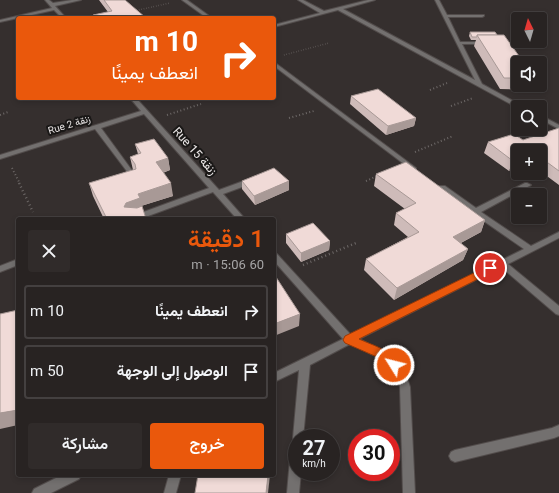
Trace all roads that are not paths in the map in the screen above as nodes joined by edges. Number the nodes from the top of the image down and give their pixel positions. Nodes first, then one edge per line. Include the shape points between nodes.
1 (47, 0) edge
2 (80, 0) edge
3 (184, 0) edge
4 (300, 0) edge
5 (372, 0) edge
6 (437, 0) edge
7 (51, 5) junction
8 (55, 9) junction
9 (339, 9) junction
10 (324, 13) junction
11 (23, 16) edge
12 (62, 16) edge
13 (207, 16) edge
14 (444, 16) junction
15 (482, 16) dead end
16 (16, 18) edge
17 (0, 21) edge
18 (276, 25) edge
19 (458, 43) junction
20 (494, 43) edge
21 (276, 66) edge
22 (480, 85) junction
23 (135, 100) edge
24 (511, 102) edge
25 (144, 112) junction
26 (547, 121) edge
27 (97, 127) junction
28 (559, 127) edge
29 (3, 156) edge
30 (419, 172) edge
31 (134, 177) edge
32 (255, 179) edge
33 (437, 185) edge
34 (527, 185) dead end
35 (216, 191) junction
36 (475, 212) junction
37 (139, 217) edge
38 (239, 217) edge
39 (559, 235) edge
40 (530, 249) junction
41 (276, 258) edge
42 (16, 263) edge
43 (501, 263) junction
44 (0, 269) edge
45 (559, 311) edge
46 (348, 340) junction
47 (305, 363) junction
48 (276, 377) edge
49 (299, 429) edge
50 (559, 430) edge
51 (455, 456) dead end
52 (71, 477) edge
53 (174, 477) edge
54 (294, 481) edge
55 (56, 488) edge
56 (38, 493) edge
57 (170, 493) edge
58 (293, 493) edge
59 (409, 493) edge

1 - 7 street
2 - 7 street
3 - 13 street
4 - 10 street
5 - 9 street
6 - 14 street
7 - 8 street
8 - 11 street
8 - 12 street
9 - 10 street
9 - 22 street
10 - 18 street
14 - 15 street
14 - 19 street
16 - 17 street
19 - 20 street
19 - 22 street
21 - 30 street
22 - 24 street
23 - 25 street, Rue 15 زنقة
25 - 27 street, Rue 2 زنقة
25 - 35 street, Rue 15 زنقة
26 - 28 street
27 - 29 street, Rue 2 زنقة
27 - 31 street
32 - 35 street
33 - 36 street
34 - 36 street
35 - 37 street
35 - 38 street, Rue 15 زنقة
36 - 40 street
39 - 40 street
40 - 43 street
41 - 46 street
42 - 44 street
43 - 45 street
43 - 46 street
46 - 47 street
46 - 59 street via 380,354 402,375 405,387
47 - 48 street
47 - 49 street
50 - 51 street via 554,434
52 - 55 street
53 - 57 street
54 - 58 street
55 - 56 street

